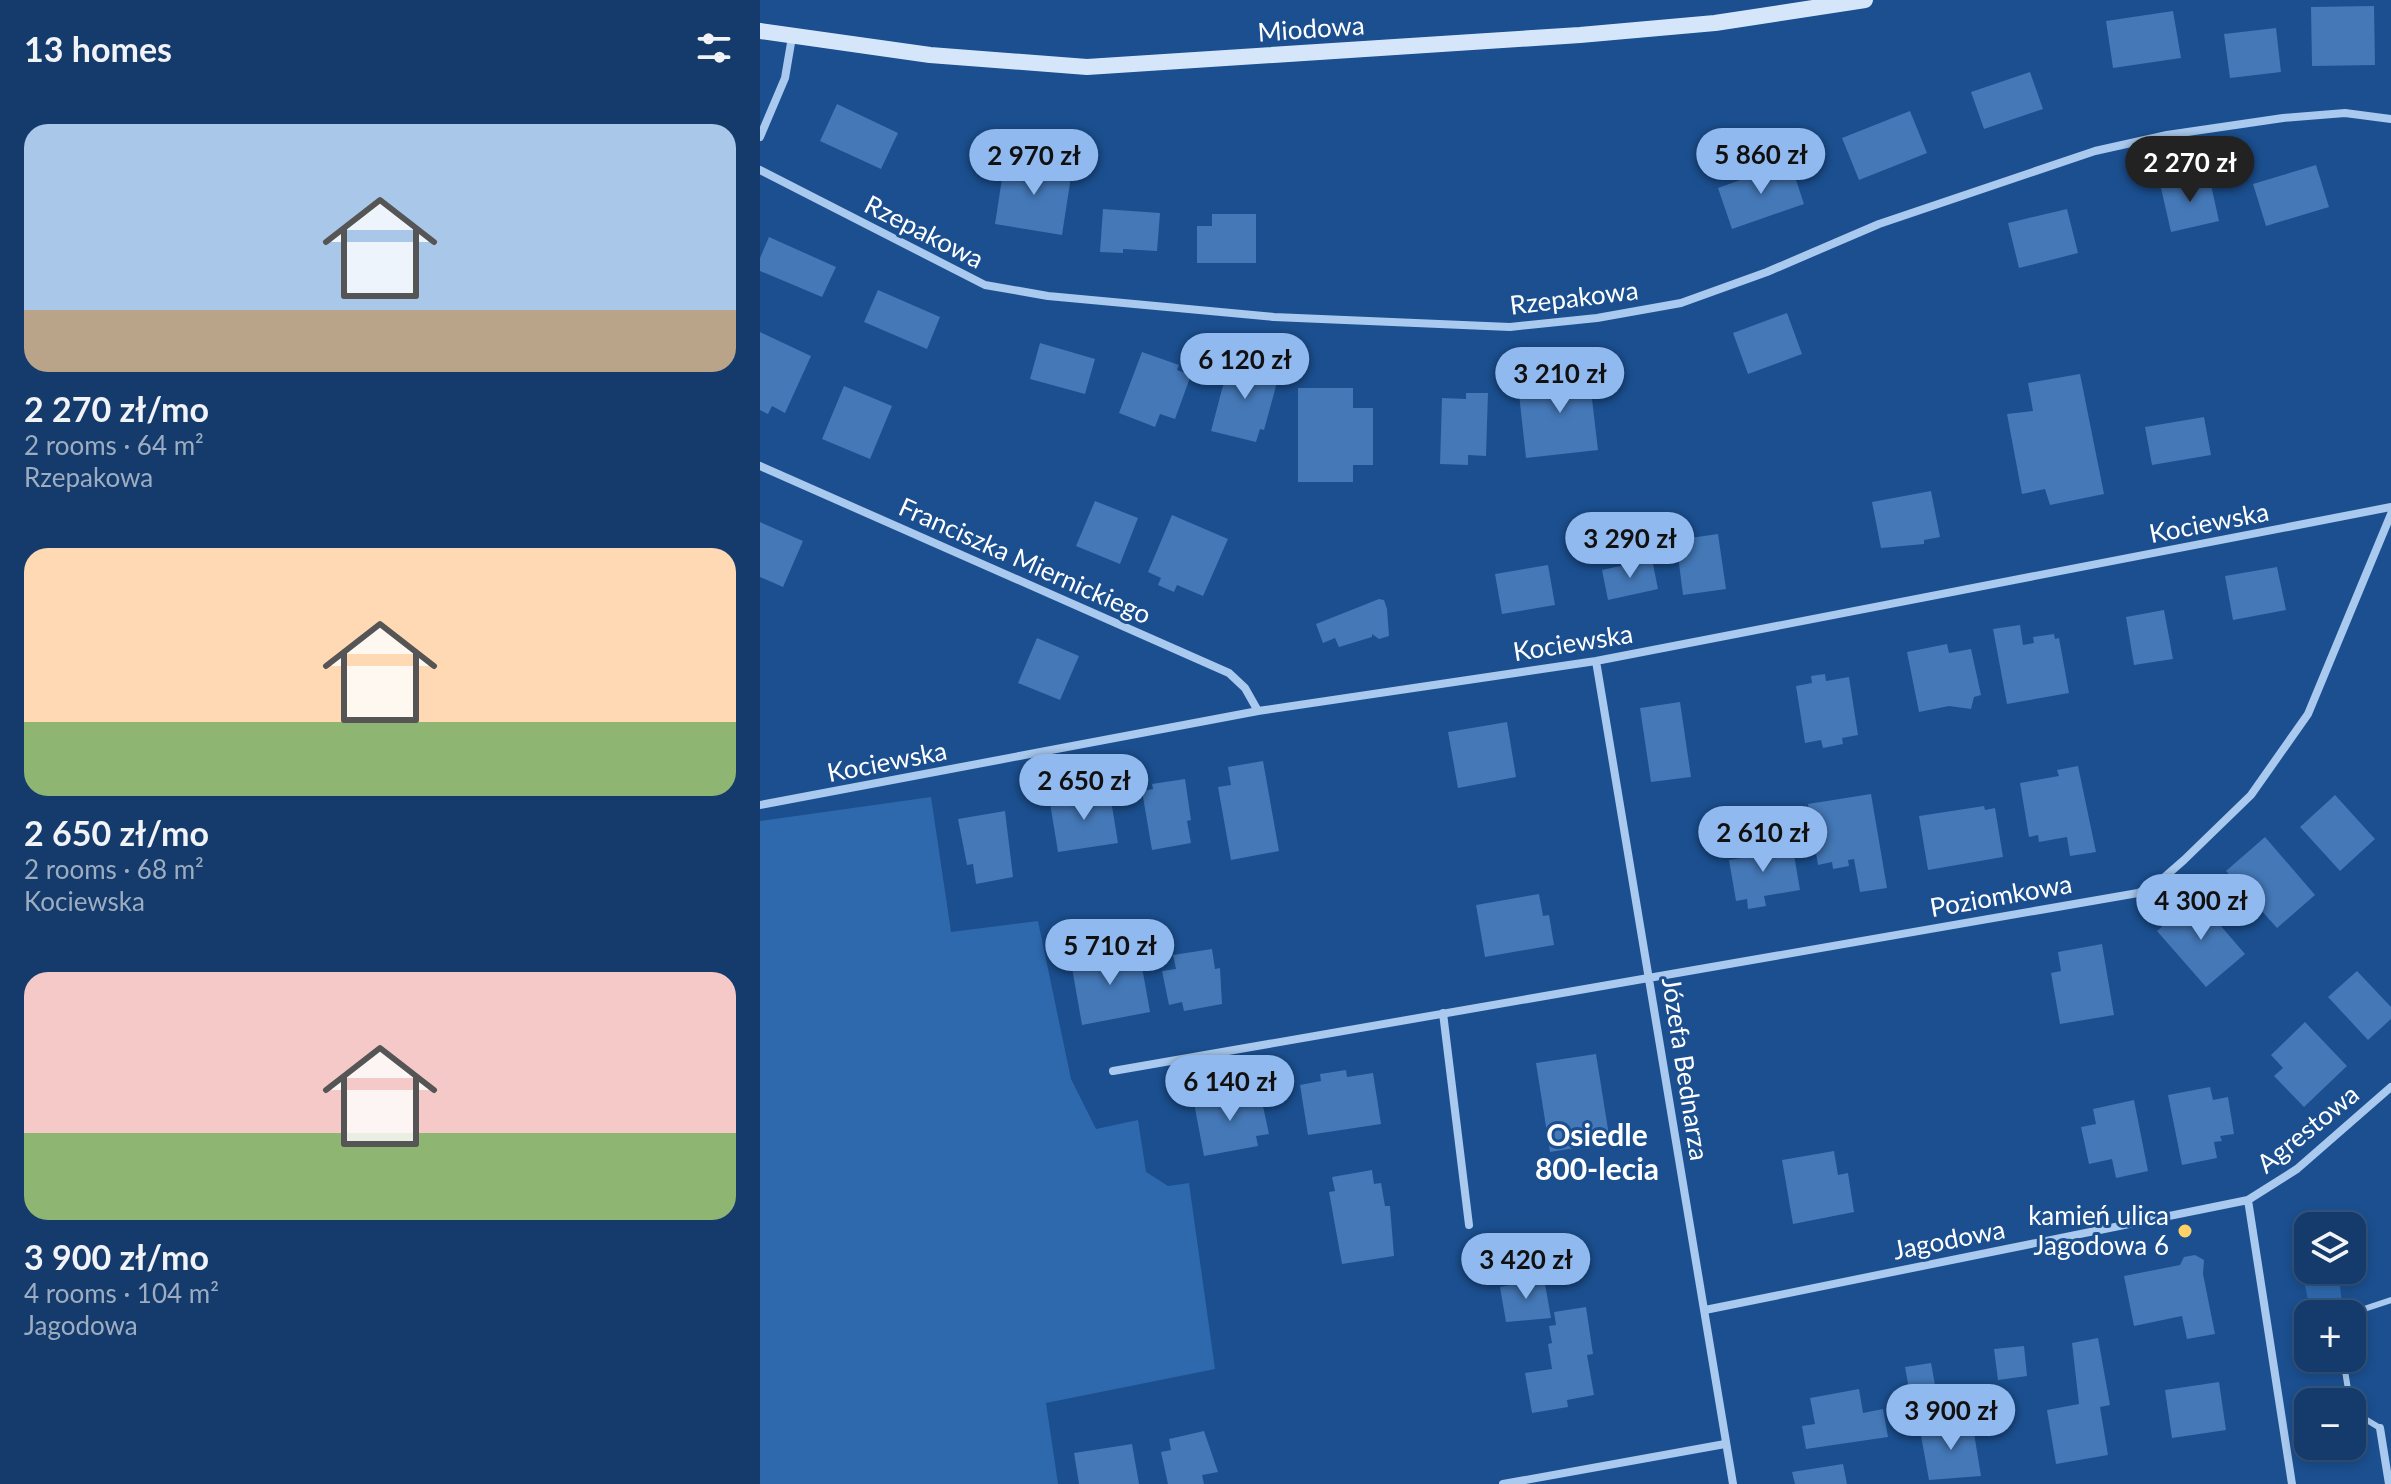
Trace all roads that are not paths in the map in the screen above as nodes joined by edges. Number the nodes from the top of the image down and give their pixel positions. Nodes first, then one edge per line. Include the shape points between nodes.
1 (1865, 0) edge
2 (760, 31) edge
3 (792, 37) junction
4 (2391, 119) edge
5 (760, 137) edge
6 (760, 170) edge
7 (760, 466) edge
8 (2391, 507) edge
9 (2391, 514) edge
10 (1596, 661) junction
11 (1258, 711) junction
12 (760, 805) edge
13 (1650, 979) junction
14 (1443, 1013) junction
15 (1113, 1071) dead end
16 (2391, 1087) edge
17 (2248, 1200) junction
18 (1469, 1225) dead end
19 (2391, 1300) edge
20 (2366, 1308) edge
21 (1705, 1310) junction
22 (2366, 1420) edge
23 (2380, 1428) joint
24 (1725, 1444) junction
25 (1503, 1484) edge
26 (1733, 1484) edge
27 (2292, 1484) edge
28 (2389, 1484) edge

1 - 3 main road, Miodowa via 1655,28 1087,67
2 - 3 main road, Miodowa
3 - 5 street via 785,78
4 - 6 street, Rzepakowa via 2345,113 2283,118 2095,151 1879,224 1681,303 1510,327 1274,317 985,285
7 - 11 street, Franciszka Miernickiego via 1229,673
8 - 10 street, Kociewska
9 - 13 street, Poziomkowa via 2308,714 2251,795 2160,881 2138,893
10 - 11 street, Kociewska
10 - 13 street, Józefa Bednarza
11 - 12 street, Kociewska
13 - 14 street, Poziomkowa
13 - 21 street, Józefa Bednarza
14 - 15 street, Poziomkowa
14 - 18 street
16 - 17 street, Agrestowa via 2297,1169
17 - 21 street, Jagodowa
17 - 27 street
19 - 20 lane
21 - 24 street, Józefa Bednarza
22 - 23 lane
23 - 28 street
24 - 25 street
24 - 26 street, Józefa Bednarza

